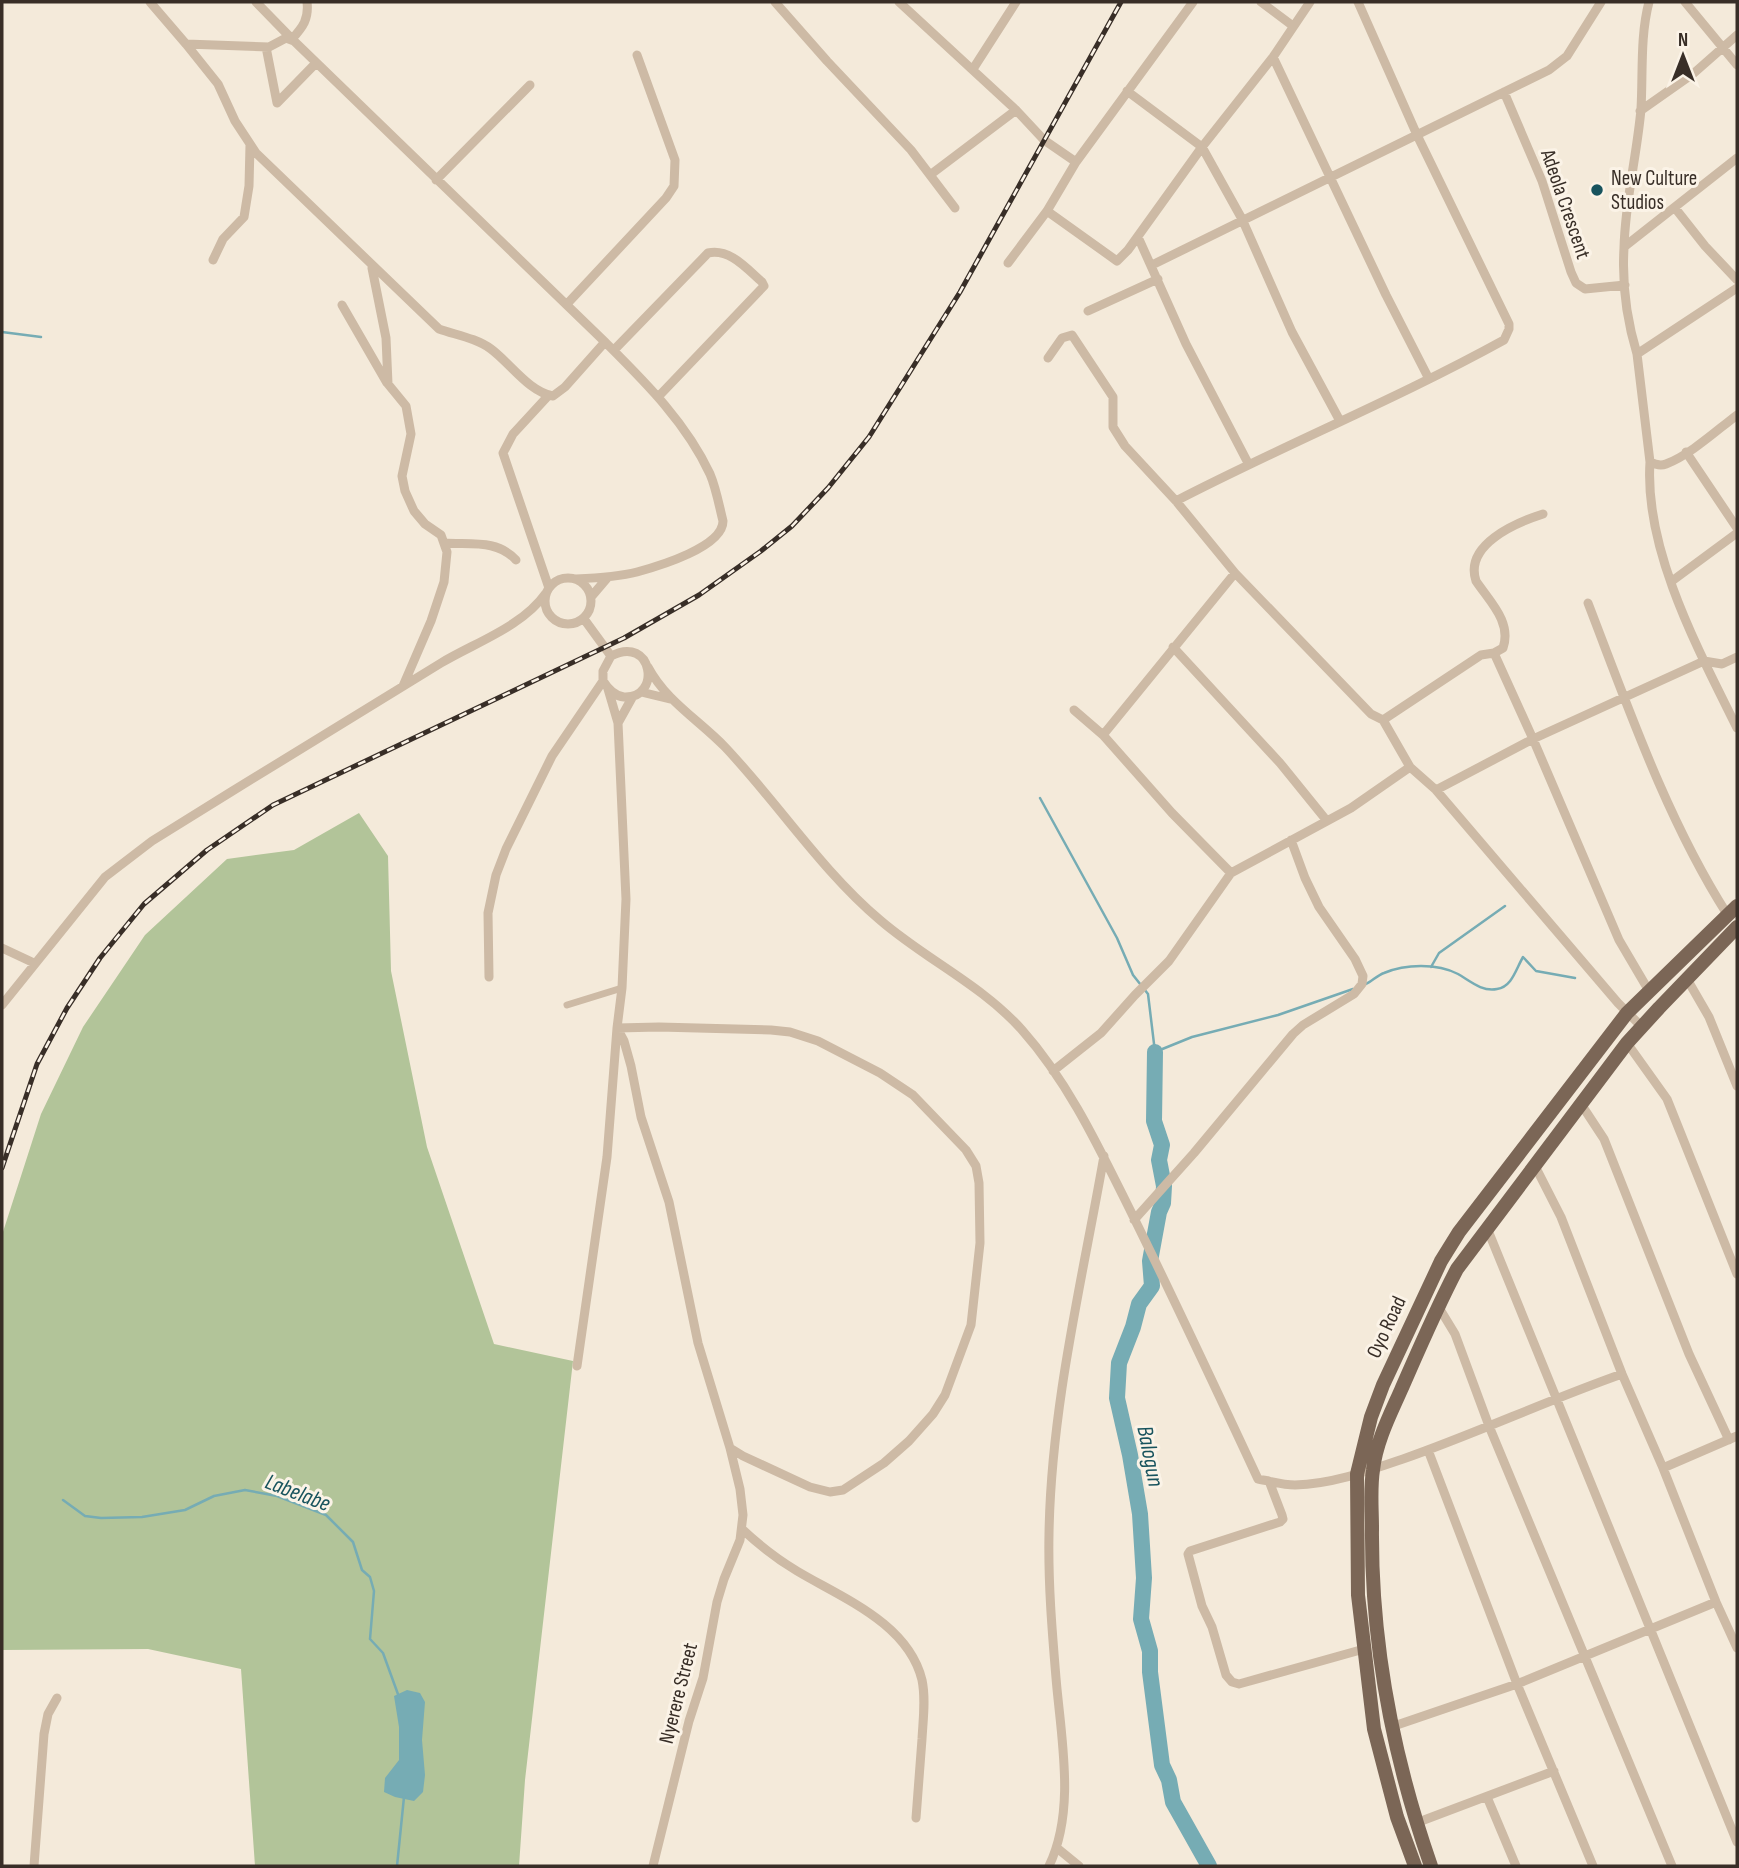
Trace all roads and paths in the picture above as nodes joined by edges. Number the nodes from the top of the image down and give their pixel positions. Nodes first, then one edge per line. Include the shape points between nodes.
1 (149, 2) edge
2 (256, 2) edge
3 (307, 2) edge
4 (775, 2) edge
5 (899, 2) edge
6 (1016, 2) edge
7 (1193, 2) edge
8 (1261, 2) edge
9 (1310, 2) edge
10 (1358, 2) edge
11 (1601, 2) edge
12 (1649, 2) edge
13 (1685, 2) edge
14 (1293, 26) junction
15 (1737, 35) edge
16 (292, 39) junction
17 (186, 44) junction
18 (266, 47) junction
19 (1724, 48) junction
20 (637, 55) dead end
21 (1273, 57) junction
22 (316, 63) junction
23 (1737, 65) edge
24 (973, 69) junction
25 (530, 85) dead end
26 (1127, 92) junction
27 (1504, 92) junction
28 (1016, 110) junction
29 (1640, 111) junction
30 (1417, 135) junction
31 (250, 144) junction
32 (1202, 147) junction
33 (1737, 158) edge
34 (1076, 162) junction
35 (930, 175) junction
36 (1331, 178) junction
37 (436, 180) junction
38 (955, 208) dead end
39 (1675, 208) junction
40 (1047, 211) junction
41 (1242, 219) junction
42 (1138, 237) junction
43 (1624, 247) junction
44 (213, 260) dead end
45 (1008, 263) dead end
46 (1152, 265) junction
47 (372, 266) junction
48 (1158, 279) junction
49 (1737, 280) edge
50 (1624, 285) junction
51 (1737, 288) edge
52 (567, 304) junction
53 (342, 305) dead end
54 (1088, 311) dead end
55 (606, 342) junction
56 (614, 350) junction
57 (1637, 354) junction
58 (1048, 358) dead end
59 (1429, 379) junction
60 (388, 384) junction
61 (548, 396) junction
62 (658, 397) junction
63 (1737, 415) edge
64 (1339, 421) junction
65 (1686, 452) junction
66 (1248, 463) junction
67 (1650, 463) junction
68 (1175, 501) junction
69 (1542, 514) dead end
70 (1737, 530) edge
71 (444, 543) junction
72 (516, 560) dead end
73 (1235, 573) junction
74 (608, 577) junction
75 (576, 579) junction
76 (1672, 581) junction
77 (547, 590) junction
78 (592, 597) junction
79 (1588, 603) dead end
80 (526, 616) junction
81 (550, 616) junction
82 (584, 619) junction
83 (1173, 648) junction
84 (1494, 653) junction
85 (611, 656) junction
86 (1737, 657) edge
87 (1704, 661) junction
88 (648, 667) junction
89 (606, 685) junction
90 (403, 687) junction
91 (637, 694) junction
92 (1625, 698) junction
93 (672, 699) junction
94 (1074, 710) dead end
95 (1383, 720) junction
96 (618, 723) junction
97 (1737, 728) edge
98 (1103, 735) junction
99 (1533, 739) junction
100 (1410, 766) junction
101 (1436, 790) junction
102 (1327, 821) junction
103 (1291, 840) junction
104 (1231, 873) junction
105 (1732, 910) edge
106 (1737, 927) edge
107 (2, 948) edge
108 (34, 963) junction
109 (489, 977) dead end
110 (1687, 979) junction
111 (622, 988) junction
112 (1649, 990) junction
113 (2, 1004) edge
114 (567, 1005) dead end
115 (1627, 1013) junction
116 (1642, 1027) junction
117 (617, 1028) junction
118 (1628, 1043) junction
119 (1053, 1071) junction
120 (1737, 1086) edge
121 (1581, 1104) junction
122 (1104, 1156) junction
123 (1535, 1166) junction
124 (1134, 1220) junction
125 (1487, 1227) junction
126 (1737, 1274) edge
127 (1438, 1306) junction
128 (577, 1367) dead end
129 (1622, 1374) junction
130 (1556, 1397) junction
131 (1489, 1426) junction
132 (1733, 1438) edge
133 (730, 1448) junction
134 (1428, 1450) junction
135 (1663, 1468) junction
136 (1373, 1469) junction
137 (1357, 1474) junction
138 (1269, 1480) junction
139 (741, 1529) junction
140 (1716, 1602) junction
141 (1652, 1630) junction
142 (1737, 1648) edge
143 (1364, 1649) junction
144 (1584, 1658) junction
145 (1517, 1684) junction
146 (57, 1698) dead end
147 (1391, 1727) junction
148 (1554, 1771) junction
149 (1487, 1797) junction
150 (916, 1818) dead end
151 (1416, 1823) junction
152 (1737, 1842) edge
153 (1057, 1849) junction
154 (34, 1866) edge
155 (653, 1866) edge
156 (1049, 1866) edge
157 (1079, 1866) edge
158 (1415, 1866) edge
159 (1432, 1866) edge
160 (1516, 1866) edge
161 (1593, 1866) edge
162 (1672, 1866) edge

1 - 17 street
2 - 16 street
3 - 16 street via 307,19
4 - 35 street
5 - 24 street
6 - 24 street
7 - 26 street
8 - 14 street
9 - 14 street
10 - 30 street
11 - 27 street via 1561,62
12 - 29 street
13 - 19 street
14 - 21 street
15 - 19 street
16 - 18 street
16 - 22 street
17 - 18 street
17 - 31 street via 218,84
18 - 22 street via 277,103
19 - 23 street
19 - 29 street
20 - 52 street via 675,160 674,186
21 - 32 street
21 - 36 street
22 - 37 street
24 - 28 street
25 - 37 street
26 - 32 street
26 - 34 street
27 - 30 street
27 - 50 street, Adeola Crescent via 1542,181 1576,283 1585,289
28 - 34 street via 1044,139
28 - 35 street
29 - 43 street
30 - 36 street
30 - 59 street via 1509,324 1504,340
31 - 44 street via 244,217 223,239
31 - 47 street
32 - 41 street
32 - 42 street
33 - 39 street
34 - 40 street
35 - 38 street
36 - 41 street
36 - 59 street
37 - 52 street
39 - 43 street
39 - 49 street
40 - 42 street via 1117,261
40 - 45 street
41 - 46 street
41 - 64 street via 1292,332
42 - 46 street
43 - 50 street
46 - 48 street
47 - 60 street via 386,338
47 - 61 street via 439,329 477,341
48 - 54 street
48 - 66 street
50 - 57 street
51 - 57 street
52 - 55 street
53 - 60 street
55 - 56 street
55 - 61 street via 565,387
56 - 62 street
56 - 62 street via 708,253 728,255 762,282 764,286
57 - 67 street
58 - 68 street via 1062,338 1072,335 1113,397 1113,427
59 - 64 street
60 - 71 street via 407,406 411,434 402,476 405,491 414,511
61 - 77 street via 513,434 503,453
62 - 74 street via 709,473 723,528 711,542 684,555 638,572
63 - 65 street
64 - 66 street
65 - 67 street via 1665,465
65 - 70 street
66 - 68 street
67 - 76 street via 1652,513
68 - 73 street
69 - 84 street via 1490,541 1475,561 1476,581 1505,626 1503,648
70 - 76 street
71 - 72 street via 491,545 506,549
71 - 90 street via 444,582
73 - 83 street
73 - 95 street via 1371,714
74 - 75 street
74 - 78 street
75 - 77 street via 558,580
75 - 78 street
76 - 87 street
77 - 80 street
77 - 81 street via 545,605
78 - 82 street
79 - 92 street
80 - 81 street
80 - 90 street
81 - 82 street via 566,624
82 - 85 street
83 - 98 street
83 - 102 street
84 - 95 street via 1481,655
84 - 99 street
85 - 88 street via 628,650 637,653
85 - 89 street via 603,671
86 - 87 street via 1722,664
87 - 92 street
87 - 97 street
88 - 91 street via 647,685
88 - 93 street
89 - 91 street via 615,694
89 - 96 street
89 - 109 street via 552,756 506,849 488,913
90 - 108 street via 118,865
91 - 93 street
91 - 96 street
92 - 99 street
92 - 105 street via 1695,862
93 - 119 street via 754,778 841,884 880,921 1002,1010
94 - 98 street
95 - 100 street
96 - 111 street via 626,899
98 - 104 street
99 - 101 street
99 - 112 street via 1619,940
100 - 101 street
100 - 102 street
101 - 115 street
102 - 103 street
103 - 104 street
103 - 124 street via 1319,907 1363,976 1359,988 1293,1034
104 - 119 street via 1169,961 1101,1033
105 - 112 main road, Oyo Road
106 - 110 main road, Oyo Road
107 - 108 street
108 - 113 street
110 - 116 main road, Oyo Road
110 - 120 street via 1709,1017
111 - 114 street
111 - 117 street
112 - 115 main road, Oyo Road
115 - 116 street
115 - 137 main road, Oyo Road via 1441,1261 1383,1385
116 - 118 main road, Oyo Road
117 - 128 street via 607,1157
117 - 133 street, Nyerere Street via 669,1202 698,1343
117 - 133 street via 772,1030 818,1041 913,1095 976,1166 981,1221 971,1325 933,1414 884,1463 843,1490 810,1487
118 - 121 main road, Oyo Road
118 - 126 street via 1667,1099
119 - 122 street
121 - 123 main road, Oyo Road
121 - 132 street via 1604,1139 1689,1354
122 - 124 street
122 - 153 street via 1054,1441 1050,1609 1064,1772
123 - 125 main road, Oyo Road
123 - 129 street via 1561,1216
124 - 138 street via 1258,1479
125 - 127 main road, Oyo Road
125 - 130 street
127 - 131 street via 1455,1335
127 - 136 main road, Oyo Road via 1385,1427
129 - 130 street
129 - 135 street
130 - 131 street
130 - 141 street
131 - 134 street
131 - 144 street
132 - 135 street
133 - 139 street, Nyerere Street via 740,1489
134 - 136 street
134 - 145 street
135 - 140 street
136 - 137 street
136 - 147 main road, Oyo Road via 1372,1559 1380,1661
137 - 138 street via 1317,1484
137 - 143 main road, Oyo Road via 1356,1562
138 - 143 street via 1282,1515 1280,1522 1188,1554 1226,1675 1239,1684
139 - 150 street via 771,1555 868,1612 911,1654 922,1680 924,1708
139 - 155 street, Nyerere Street via 723,1579 703,1678
140 - 141 street
140 - 142 street
141 - 144 street
141 - 152 street
143 - 158 main road, Oyo Road via 1374,1729
144 - 145 street
144 - 162 street
145 - 147 street
145 - 148 street
146 - 154 street via 44,1734
147 - 151 main road, Oyo Road
148 - 149 street
148 - 161 street
149 - 151 street
149 - 160 street
151 - 159 main road, Oyo Road
153 - 156 street
153 - 157 street

